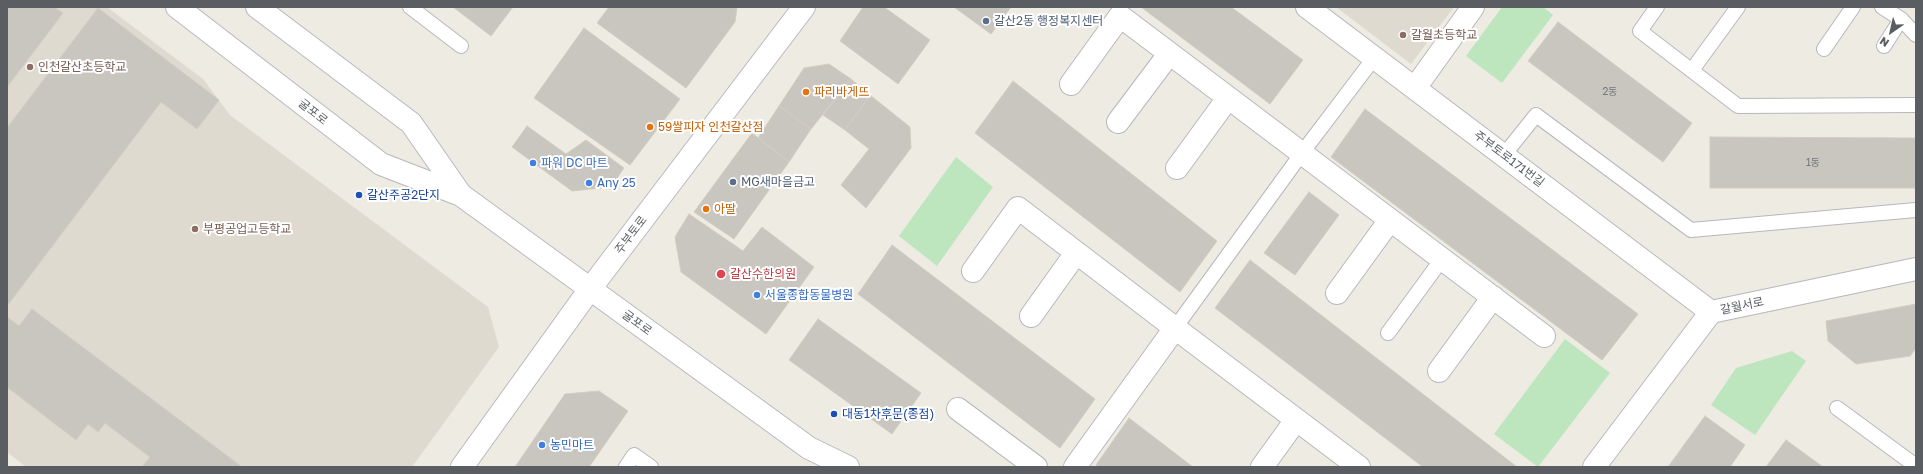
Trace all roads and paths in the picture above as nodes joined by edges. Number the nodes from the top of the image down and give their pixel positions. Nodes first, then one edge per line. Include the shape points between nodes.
1 (177, 7) edge
2 (257, 7) edge
3 (410, 7) edge
4 (804, 7) edge
5 (1307, 7) edge
6 (1473, 7) edge
7 (1657, 7) edge
8 (1738, 7) edge
9 (1853, 7) edge
10 (1882, 7) edge
11 (1901, 19) junction
12 (1916, 35) edge
13 (461, 46) dead end
14 (1884, 46) dead end
15 (1824, 49) dead end
16 (1169, 54) junction
17 (1374, 58) junction
18 (1692, 70) junction
19 (1071, 84) dead end
20 (1415, 88) junction
21 (1228, 98) junction
22 (1916, 105) edge
23 (1118, 122) dead end
24 (1302, 153) junction
25 (1504, 155) junction
26 (1177, 168) dead end
27 (461, 195) junction
28 (1916, 210) edge
29 (1390, 220) junction
30 (1076, 253) junction
31 (1442, 259) junction
32 (1916, 269) edge
33 (973, 272) dead end
34 (590, 289) junction
35 (1337, 293) dead end
36 (1493, 297) junction
37 (1711, 312) junction
38 (1031, 316) dead end
39 (1175, 328) junction
40 (1388, 333) dead end
41 (1544, 336) dead end
42 (1439, 371) dead end
43 (1837, 408) dead end
44 (958, 410) dead end
45 (1296, 420) junction
46 (812, 450) junction
47 (1355, 466) edge
48 (1916, 466) edge
49 (462, 467) edge
50 (626, 467) edge
51 (651, 467) edge
52 (827, 467) edge
53 (848, 467) edge
54 (1036, 467) edge
55 (1075, 467) edge
56 (1262, 467) edge
57 (1594, 467) edge

1 - 27 street, 굴포로 via 381,164
2 - 27 street, 굴포로 via 411,123
3 - 13 lane
4 - 34 street, 주부토로
5 - 17 street, 주부토로171번길
6 - 20 street
7 - 18 lane via 1640,30
8 - 18 lane
9 - 15 lane
10 - 11 lane
11 - 12 lane
11 - 14 lane
16 - 19 street via 1120,16
16 - 21 street
16 - 23 street
17 - 20 street, 주부토로171번길
17 - 24 lane
18 - 22 lane via 1738,106
20 - 25 street, 주부토로171번길
21 - 24 street
21 - 26 street
24 - 29 street
24 - 39 lane
25 - 28 lane via 1536,115 1691,230
25 - 37 street, 주부토로171번길
27 - 34 street, 굴포로
29 - 31 street
29 - 35 street
30 - 33 street via 1018,208
30 - 38 street
30 - 39 street
31 - 36 street
31 - 40 lane
32 - 37 street, 갈월서로
34 - 46 street, 굴포로
34 - 49 street, 주부토로
36 - 41 street
36 - 42 street
37 - 57 street, 갈월서로
39 - 45 street
39 - 55 street
43 - 48 lane
44 - 54 street
45 - 47 street
45 - 56 street
46 - 52 street, 굴포로
46 - 53 street, 굴포로
50 - 51 lane via 634,455

